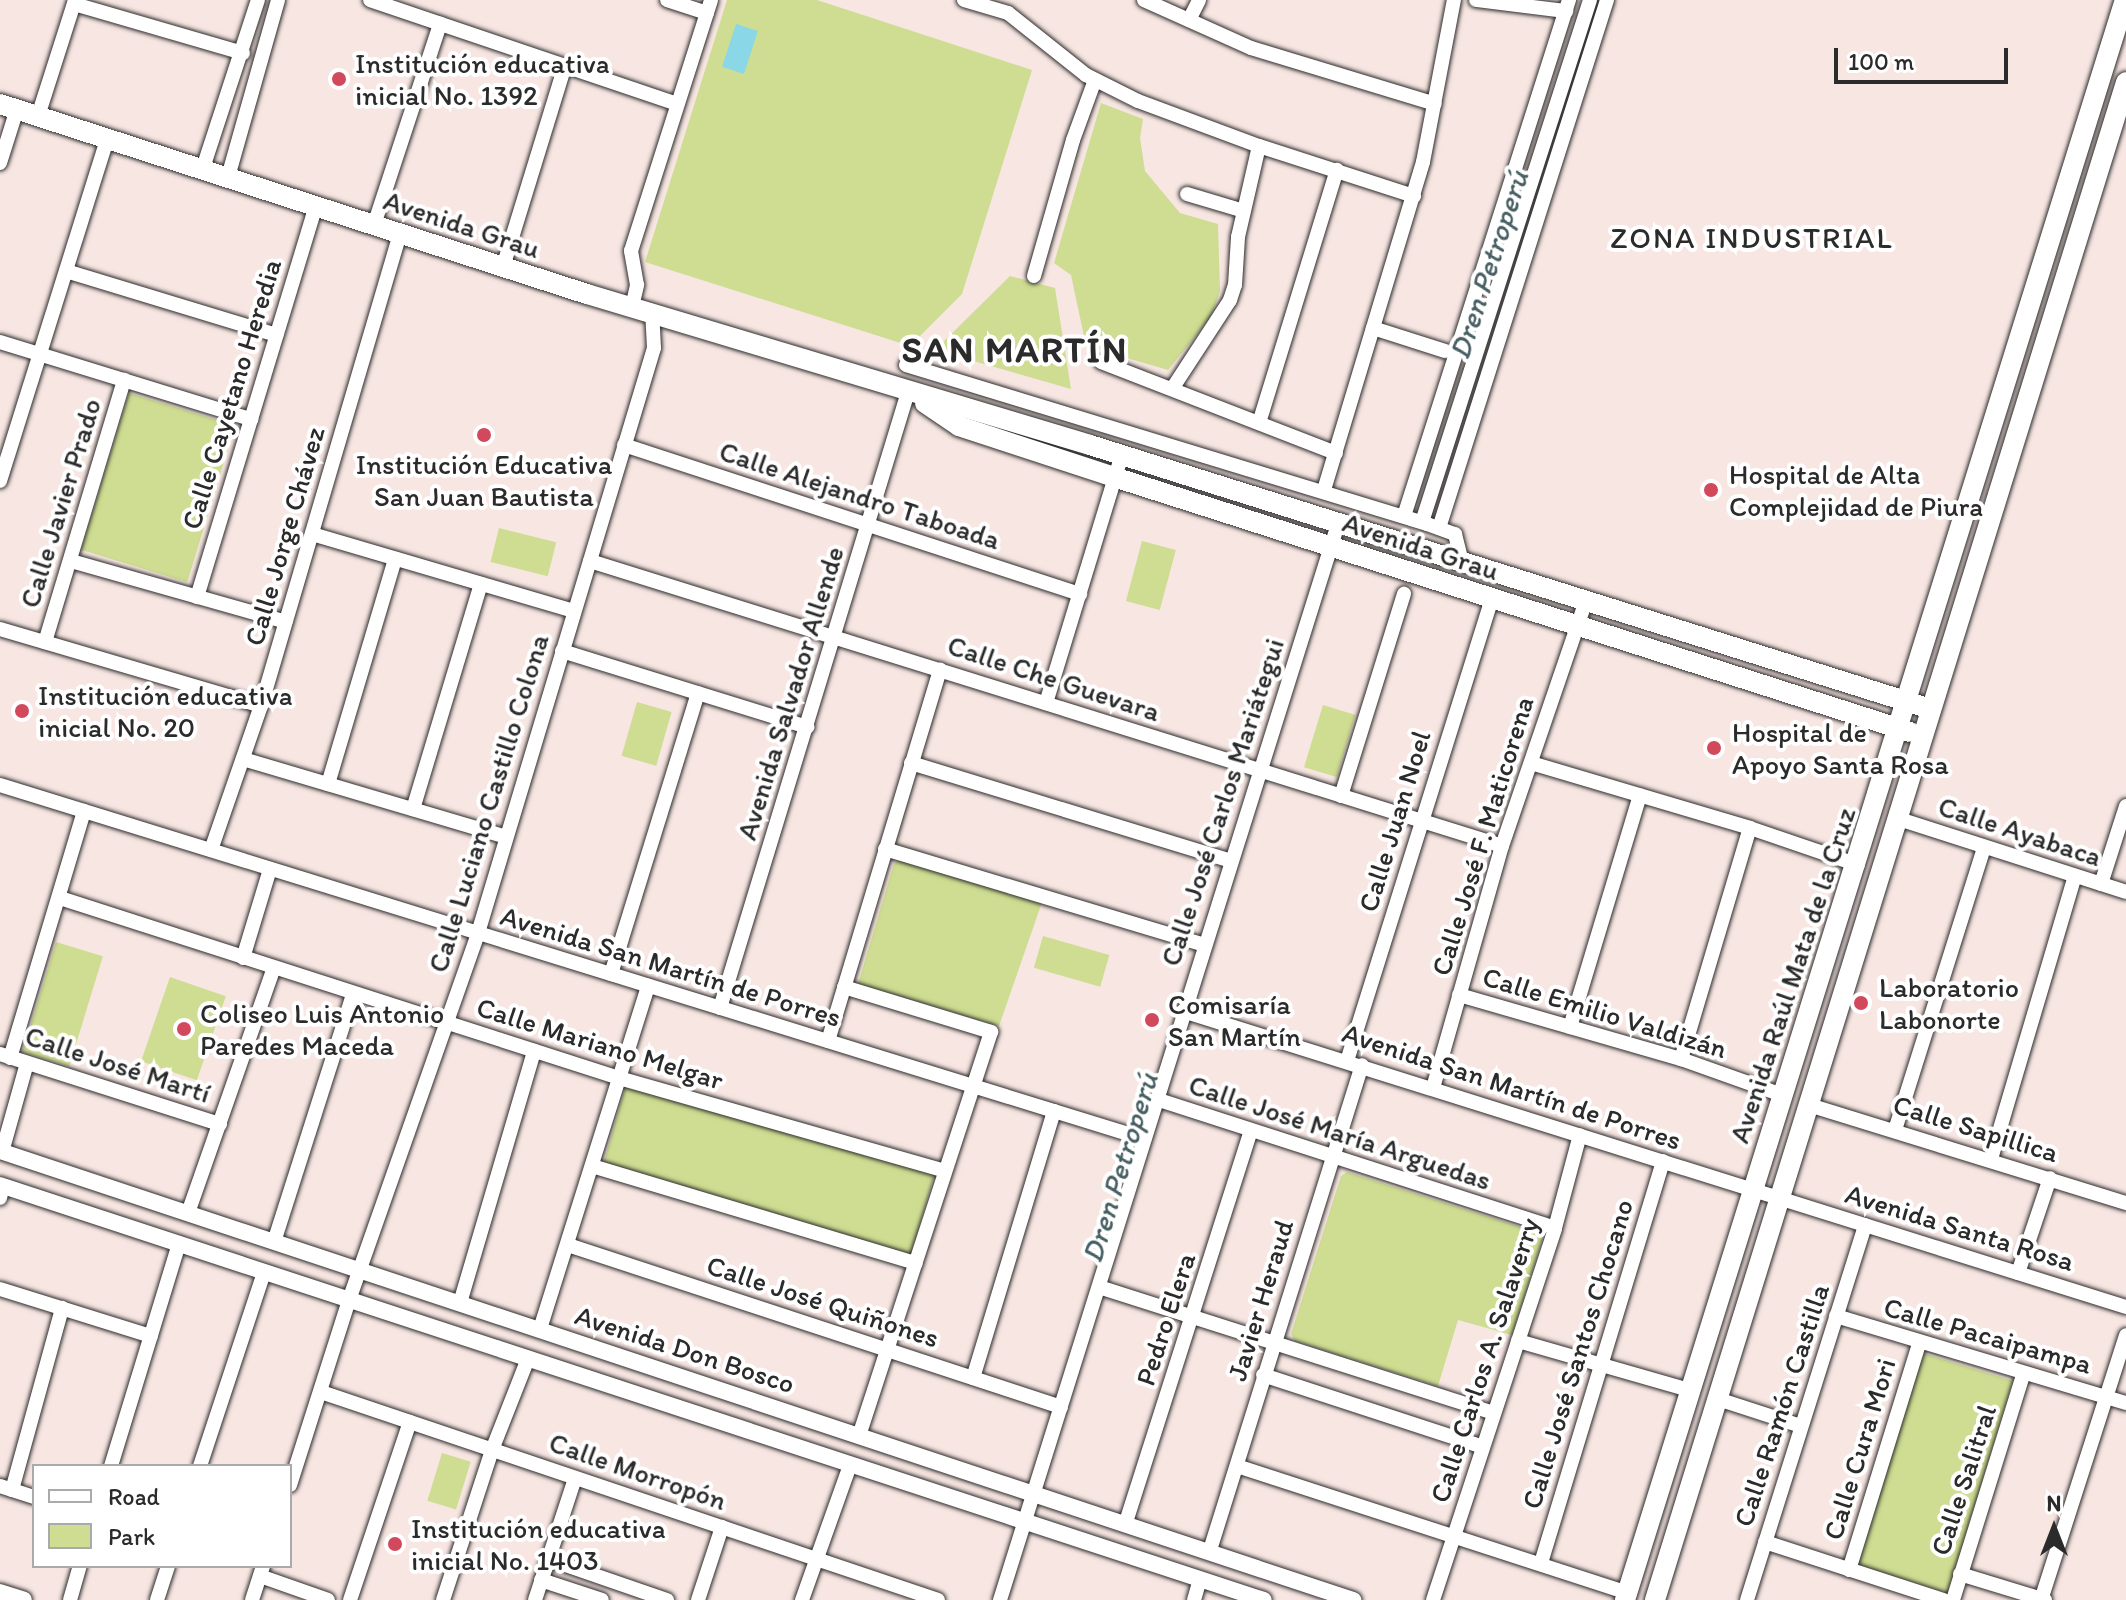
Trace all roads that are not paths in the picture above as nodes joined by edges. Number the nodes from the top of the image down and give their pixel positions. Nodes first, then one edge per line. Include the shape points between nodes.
1 (258, 0) edge
2 (278, 0) edge
3 (667, 0) edge
4 (964, 0) edge
5 (1144, 0) edge
6 (1199, 0) edge
7 (1454, 0) edge
8 (1476, 0) edge
9 (1590, 0) edge
10 (1607, 0) edge
11 (2125, 0) edge
12 (377, 1) edge
13 (75, 2) edge
14 (1568, 6) edge
15 (709, 7) edge
16 (1189, 20) junction
17 (440, 24) junction
18 (243, 53) junction
19 (565, 66) junction
20 (1095, 80) junction
21 (2126, 82) edge
22 (677, 104) junction
23 (1435, 104) junction
24 (8, 106) edge
25 (38, 116) junction
26 (107, 139) junction
27 (1259, 146) junction
28 (0, 163) edge
29 (203, 168) junction
30 (1337, 170) junction
31 (228, 177) junction
32 (1187, 194) dead end
33 (1414, 196) junction
34 (316, 206) junction
35 (1244, 211) junction
36 (374, 225) junction
37 (400, 233) junction
38 (503, 267) junction
39 (66, 271) junction
40 (1034, 276) dead end
41 (632, 307) junction
42 (652, 314) junction
43 (1373, 328) junction
44 (276, 335) junction
45 (0, 342) edge
46 (1445, 351) dead end
47 (40, 354) junction
48 (1101, 362) dead end
49 (906, 365) dead end
50 (124, 380) junction
51 (1172, 389) junction
52 (908, 392) junction
53 (251, 419) junction
54 (1259, 423) junction
55 (624, 445) junction
56 (1336, 453) junction
57 (1122, 455) junction
58 (1114, 477) junction
59 (0, 481) edge
60 (1324, 490) junction
61 (1404, 516) junction
62 (1422, 522) junction
63 (1338, 524) junction
64 (869, 525) junction
65 (1439, 528) junction
66 (312, 534) junction
67 (1331, 547) junction
68 (395, 559) junction
69 (71, 561) junction
70 (590, 561) junction
71 (1462, 563) junction
72 (481, 584) junction
73 (1080, 594) junction
74 (1404, 594) dead end
75 (197, 597) junction
76 (1492, 597) junction
77 (1586, 601) junction
78 (574, 611) junction
79 (286, 622) junction
80 (1577, 626) junction
81 (0, 629) edge
82 (835, 635) junction
83 (45, 642) junction
84 (562, 651) junction
85 (940, 669) junction
86 (698, 693) junction
87 (1046, 703) junction
88 (1908, 703) junction
89 (261, 706) junction
90 (1931, 709) junction
91 (807, 727) junction
92 (1899, 729) junction
93 (1924, 736) junction
94 (243, 759) junction
95 (911, 763) junction
96 (1531, 763) junction
97 (1259, 771) junction
98 (328, 784) junction
99 (1, 788) edge
100 (1640, 795) junction
101 (1341, 796) junction
102 (2126, 806) edge
103 (413, 809) junction
104 (84, 811) junction
105 (1899, 819) junction
106 (1420, 821) junction
107 (1750, 828) junction
108 (506, 837) junction
109 (1502, 846) junction
110 (1984, 847) junction
111 (885, 849) junction
112 (211, 850) junction
113 (1231, 861) junction
114 (1858, 865) junction
115 (270, 869) junction
116 (2075, 876) junction
117 (2101, 884) junction
118 (2126, 892) edge
119 (60, 898) junction
120 (478, 933) junction
121 (1204, 945) junction
122 (243, 958) junction
123 (274, 968) junction
124 (611, 974) junction
125 (648, 986) junction
126 (844, 987) junction
127 (353, 994) junction
128 (1459, 995) junction
129 (720, 1008) junction
130 (1183, 1011) junction
131 (445, 1023) junction
132 (1570, 1027) junction
133 (828, 1041) junction
134 (534, 1051) junction
135 (5, 1056) edge
136 (1681, 1059) junction
137 (27, 1063) junction
138 (1354, 1063) junction
139 (619, 1078) junction
140 (973, 1086) junction
141 (1433, 1088) junction
142 (1782, 1095) junction
143 (1156, 1099) junction
144 (1809, 1105) junction
145 (1054, 1111) junction
146 (220, 1124) junction
147 (1251, 1130) junction
148 (1895, 1130) junction
149 (1580, 1135) junction
150 (1144, 1139) junction
151 (1, 1152) edge
152 (1332, 1157) junction
153 (1991, 1159) junction
154 (1663, 1161) junction
155 (592, 1166) junction
156 (945, 1171) junction
157 (2050, 1178) junction
158 (1, 1190) edge
159 (1754, 1190) junction
160 (1779, 1198) junction
161 (2126, 1203) edge
162 (188, 1213) junction
163 (1865, 1225) junction
164 (1555, 1228) junction
165 (274, 1242) junction
166 (179, 1244) junction
167 (568, 1245) junction
168 (916, 1263) junction
169 (360, 1270) junction
170 (264, 1272) junction
171 (2018, 1273) junction
172 (1099, 1287) junction
173 (0, 1289) edge
174 (349, 1300) junction
175 (460, 1303) junction
176 (2126, 1307) edge
177 (62, 1308) junction
178 (1836, 1316) junction
179 (1193, 1317) junction
180 (540, 1329) junction
181 (2126, 1335) edge
182 (151, 1336) junction
183 (1518, 1341) junction
184 (1273, 1342) junction
185 (1919, 1344) junction
186 (887, 1349) junction
187 (527, 1361) junction
188 (1601, 1367) junction
189 (1263, 1375) junction
190 (2023, 1375) junction
191 (973, 1378) junction
192 (1692, 1391) junction
193 (321, 1392) junction
194 (2106, 1397) junction
195 (1718, 1399) junction
196 (2126, 1403) edge
197 (1061, 1407) junction
198 (1493, 1413) junction
199 (410, 1422) junction
200 (1801, 1426) junction
201 (859, 1435) junction
202 (1483, 1447) junction
203 (492, 1450) junction
204 (112, 1464) edge
205 (201, 1464) edge
206 (850, 1465) junction
207 (1237, 1466) junction
208 (575, 1478) junction
209 (292, 1479) edge
210 (6, 1488) edge
211 (1035, 1492) junction
212 (32, 1496) edge
213 (1026, 1522) junction
214 (1126, 1522) junction
215 (722, 1527) junction
216 (1455, 1536) junction
217 (1765, 1542) junction
218 (1210, 1550) junction
219 (548, 1559) junction
220 (816, 1559) junction
221 (1541, 1563) junction
222 (79, 1568) edge
223 (167, 1568) edge
224 (1849, 1570) junction
225 (262, 1571) edge
226 (1960, 1574) junction
227 (1200, 1579) junction
228 (541, 1580) junction
229 (0, 1592) edge
230 (1627, 1596) edge
231 (24, 1600) edge
232 (70, 1600) edge
233 (157, 1600) edge
234 (252, 1600) edge
235 (328, 1600) edge
236 (350, 1600) edge
237 (443, 1600) edge
238 (535, 1600) edge
239 (602, 1600) edge
240 (667, 1600) edge
241 (698, 1600) edge
242 (802, 1600) edge
243 (938, 1600) edge
244 (1000, 1600) edge
245 (1194, 1600) edge
246 (1264, 1600) edge
247 (1353, 1600) edge
248 (1433, 1600) edge
249 (1655, 1600) edge
250 (1747, 1600) edge
251 (1944, 1600) edge
252 (1953, 1600) edge
253 (2043, 1600) edge

1 - 18 street
2 - 31 street
3 - 15 street
4 - 20 street via 1008,13
5 - 16 street
6 - 16 street
7 - 23 street
8 - 14 street
9 - 62 street
10 - 65 street
11 - 88 main road, Avenida Raúl Mata de la Cruz
12 - 17 street
13 - 18 street
13 - 25 street
14 - 61 street
15 - 22 street
16 - 23 street via 1251,48
17 - 19 street
17 - 36 street
18 - 29 street
19 - 22 street
19 - 38 street
20 - 27 street
20 - 40 street
21 - 90 main road, Avenida Raúl Mata de la Cruz
22 - 41 street via 631,251 637,285
23 - 33 street
24 - 25 main road, Avenida Grau
24 - 28 street
25 - 26 main road, Avenida Grau
26 - 29 main road, Avenida Grau
26 - 39 street
27 - 30 street
27 - 35 street
29 - 31 main road, Avenida Grau
30 - 33 street
30 - 54 street
31 - 34 main road, Avenida Grau
32 - 35 street
33 - 43 street
34 - 36 main road, Avenida Grau
34 - 44 street, Calle Cayetano Heredia
35 - 51 street via 1230,300
36 - 37 main road, Avenida Grau
37 - 38 main road, Avenida Grau
37 - 66 street, Calle Jorge Chávez
38 - 41 main road, Avenida Grau
39 - 44 street
39 - 47 street
41 - 42 main road, Avenida Grau
42 - 52 main road, Avenida Grau
42 - 55 street, Calle Luciano Castillo Colona via 654,348
43 - 46 street
43 - 56 street
44 - 53 street, Calle Cayetano Heredia
45 - 47 street
47 - 50 street
47 - 59 street
48 - 51 street
49 - 60 street
50 - 53 street
50 - 69 street, Calle Javier Prado
51 - 54 street
52 - 57 main road, Avenida Grau
52 - 58 main road, Avenida Grau via 959,426
52 - 64 street, Avenida Salvador Allende
53 - 75 street, Calle Cayetano Heredia
54 - 56 street
55 - 64 street, Calle Alejandro Taboada
55 - 70 street, Calle Luciano Castillo Colona
56 - 60 street
57 - 58 street
57 - 63 main road, Avenida Grau
58 - 67 main road, Avenida Grau
58 - 73 street
60 - 61 street
61 - 62 street
62 - 65 street
63 - 67 street, Calle José Carlos Mariátegui
63 - 71 main road, Avenida Grau
64 - 73 street, Calle Alejandro Taboada
64 - 82 street, Avenida Salvador Allende
65 - 71 street via 1455,534
66 - 68 street
66 - 79 street, Calle Jorge Chávez
67 - 76 main road, Avenida Grau
67 - 97 street, Calle José Carlos Mariátegui
68 - 72 street
68 - 98 street
69 - 75 street
69 - 83 street, Calle Javier Prado
70 - 78 street, Calle Luciano Castillo Colona
70 - 82 street, Calle Che Guevara
71 - 77 main road, Avenida Grau
72 - 78 street
72 - 103 street
73 - 87 street
74 - 101 street
75 - 79 street
76 - 80 main road, Avenida Grau
76 - 106 street, Calle Juan Noel
77 - 80 street, Calle José F. Maticorena
77 - 88 main road, Avenida Grau
78 - 84 street, Calle Luciano Castillo Colona
79 - 89 street, Calle Jorge Chávez
80 - 92 main road, Avenida Grau
80 - 96 street, Calle José F. Maticorena
81 - 83 street
82 - 85 street, Calle Che Guevara
82 - 91 street, Avenida Salvador Allende
83 - 89 street
84 - 86 street
84 - 108 street, Calle Luciano Castillo Colona
85 - 87 street, Calle Che Guevara
85 - 95 street
86 - 91 street
86 - 124 street
87 - 97 street, Calle Che Guevara
88 - 90 main road, Avenida Grau
88 - 92 main road, Avenida Raúl Mata de la Cruz
89 - 94 street, Calle Jorge Chávez
90 - 93 main road, Avenida Raúl Mata de la Cruz
91 - 129 street, Avenida Salvador Allende
92 - 93 main road, Avenida Grau
92 - 114 main road, Avenida Raúl Mata de la Cruz
93 - 105 main road, Avenida Raúl Mata de la Cruz
94 - 98 street
94 - 112 street, Calle Jorge Chávez
95 - 111 street
95 - 113 street
96 - 100 street
96 - 109 street, Calle José F. Maticorena
97 - 101 street, Calle Che Guevara
97 - 113 street, Calle José Carlos Mariátegui
98 - 103 street
99 - 104 street, Avenida San Martín de Porres
100 - 107 street
100 - 132 street
101 - 106 street, Calle Che Guevara
102 - 117 street
103 - 108 street
104 - 112 street, Avenida San Martín de Porres
104 - 119 street
105 - 110 street, Calle Ayabaca
105 - 144 main road, Avenida Raúl Mata de la Cruz
106 - 109 street, Calle Che Guevara
106 - 138 street, Calle Juan Noel
107 - 114 street
107 - 136 street
108 - 120 street, Calle Luciano Castillo Colona
109 - 128 street, Calle José F. Maticorena
110 - 116 street, Calle Ayabaca
110 - 148 street
111 - 121 street
111 - 126 street
112 - 115 street, Avenida San Martín de Porres
113 - 121 street, Calle José Carlos Mariátegui
114 - 142 main road, Avenida Raúl Mata de la Cruz
115 - 120 street, Avenida San Martín de Porres
115 - 122 street
116 - 117 street, Calle Ayabaca
116 - 153 street
117 - 118 street, Calle Ayabaca
119 - 122 street, Calle Mariano Melgar
119 - 135 street
120 - 124 street, Avenida San Martín de Porres
120 - 131 street, Calle Luciano Castillo Colona
121 - 130 street, Calle José Carlos Mariátegui
122 - 123 street, Calle Mariano Melgar
123 - 127 street, Calle Mariano Melgar
123 - 146 street
124 - 125 street, Avenida San Martín de Porres
125 - 129 street, Avenida San Martín de Porres
125 - 139 street
126 - 133 street
126 - 140 street via 991,1032
127 - 131 street, Calle Mariano Melgar
127 - 165 street
128 - 132 street, Calle Emilio Valdizán
128 - 141 street, Calle José F. Maticorena
129 - 133 street, Avenida San Martín de Porres
130 - 138 street, Avenida San Martín de Porres
130 - 143 street, Calle José Carlos Mariátegui
131 - 134 street, Calle Mariano Melgar
131 - 169 street, Calle Luciano Castillo Colona
132 - 136 street, Calle Emilio Valdizán
133 - 140 street, Avenida San Martín de Porres
134 - 139 street, Calle Mariano Melgar
134 - 175 street
135 - 137 street, Calle José Martí
136 - 142 street, Calle Emilio Valdizán
137 - 146 street, Calle José Martí
137 - 151 street
138 - 141 street, Avenida San Martín de Porres
138 - 152 street, Javier Heraud
139 - 155 street
139 - 156 street, Calle Mariano Melgar
140 - 145 street, Avenida San Martín de Porres
140 - 156 street
141 - 149 street, Avenida San Martín de Porres
142 - 159 main road, Avenida Raúl Mata de la Cruz
143 - 147 street, Calle José María Arguedas
143 - 150 street, Calle José Carlos Mariátegui
144 - 148 street, Calle Sapillica
144 - 160 main road, Avenida Raúl Mata de la Cruz
145 - 150 street, Avenida San Martín de Porres
145 - 191 street
146 - 162 street
147 - 152 street, Calle José María Arguedas
147 - 179 street, Pedro Elera
148 - 153 street, Calle Sapillica
149 - 154 street, Avenida San Martín de Porres
149 - 164 street, Calle Carlos A. Salaverry
150 - 172 street, Calle José Carlos Mariátegui
151 - 162 street, Avenida Don Bosco
152 - 164 street, Calle José María Arguedas
152 - 184 street, Javier Heraud
153 - 157 street, Calle Sapillica
154 - 159 street, Avenida San Martín de Porres
154 - 188 street, Calle José Santos Chocano
155 - 167 street
155 - 168 street
156 - 168 street
157 - 161 street, Calle Sapillica
157 - 171 street
158 - 166 street
159 - 160 street, Avenida San Martín de Porres
159 - 192 main road, Avenida Raúl Mata de la Cruz
160 - 163 street, Avenida Santa Rosa
160 - 195 main road, Avenida Raúl Mata de la Cruz
162 - 165 street, Avenida Don Bosco
163 - 171 street, Avenida Santa Rosa
163 - 178 street, Calle Ramón Castilla
164 - 183 street, Calle Carlos A. Salaverry
165 - 169 street, Avenida Don Bosco
166 - 170 street
166 - 182 street
167 - 180 street
167 - 186 street, Calle José Quiñones
168 - 186 street
169 - 174 street, Calle Luciano Castillo Colona
169 - 175 street, Avenida Don Bosco
170 - 174 street
170 - 205 street
171 - 176 street, Avenida Santa Rosa
172 - 179 street
172 - 197 street, Calle José Carlos Mariátegui
173 - 177 street
174 - 187 street
174 - 193 street, Calle Luciano Castillo Colona
175 - 180 street, Avenida Don Bosco
177 - 182 street
177 - 210 street
178 - 185 street, Calle Pacaipampa
178 - 200 street, Calle Ramón Castilla
179 - 184 street
179 - 214 street, Pedro Elera
180 - 201 street, Avenida Don Bosco
181 - 194 street
182 - 204 street
183 - 188 street
183 - 198 street, Calle Carlos A. Salaverry
184 - 189 street, Javier Heraud
184 - 198 street
185 - 190 street, Calle Pacaipampa
185 - 224 street, Calle Cura Mori
186 - 191 street, Calle José Quiñones
186 - 201 street
187 - 203 street
187 - 206 street
188 - 192 street
188 - 221 street, Calle José Santos Chocano
189 - 202 street
189 - 207 street, Javier Heraud
190 - 194 street, Calle Pacaipampa
190 - 226 street, Calle Salitral
191 - 197 street, Calle José Quiñones
192 - 230 main road, Avenida Raúl Mata de la Cruz
193 - 199 street, Calle Morropón
193 - 209 street, Calle Luciano Castillo Colona
194 - 196 street, Calle Pacaipampa
194 - 253 street
195 - 200 street
195 - 249 main road, Avenida Raúl Mata de la Cruz
197 - 211 street, Calle José Carlos Mariátegui
198 - 202 street, Calle Carlos A. Salaverry
199 - 203 street, Calle Morropón
199 - 236 street
200 - 217 street, Calle Ramón Castilla
201 - 211 street, Avenida Don Bosco
202 - 216 street, Calle Carlos A. Salaverry
203 - 208 street, Calle Morropón
203 - 237 street
206 - 213 street
206 - 220 street
207 - 216 street
207 - 218 street, Javier Heraud
208 - 215 street, Calle Morropón
208 - 219 street
210 - 212 street
211 - 213 street, Calle José Carlos Mariátegui
211 - 214 street, Avenida Don Bosco
213 - 227 street
213 - 244 street, Calle José Carlos Mariátegui
214 - 218 street, Avenida Don Bosco
215 - 220 street, Calle Morropón
215 - 241 street
216 - 221 street
216 - 248 street, Calle Carlos A. Salaverry
217 - 224 street
217 - 250 street, Calle Ramón Castilla
218 - 247 street, Avenida Don Bosco
219 - 228 street
219 - 240 street
220 - 242 street
220 - 243 street, Calle Morropón
221 - 230 street
222 - 232 street
223 - 233 street
224 - 251 street
225 - 234 street
225 - 235 street
226 - 252 street, Calle Salitral
226 - 253 street
227 - 245 street
227 - 246 street
228 - 238 street
228 - 239 street
229 - 231 street

